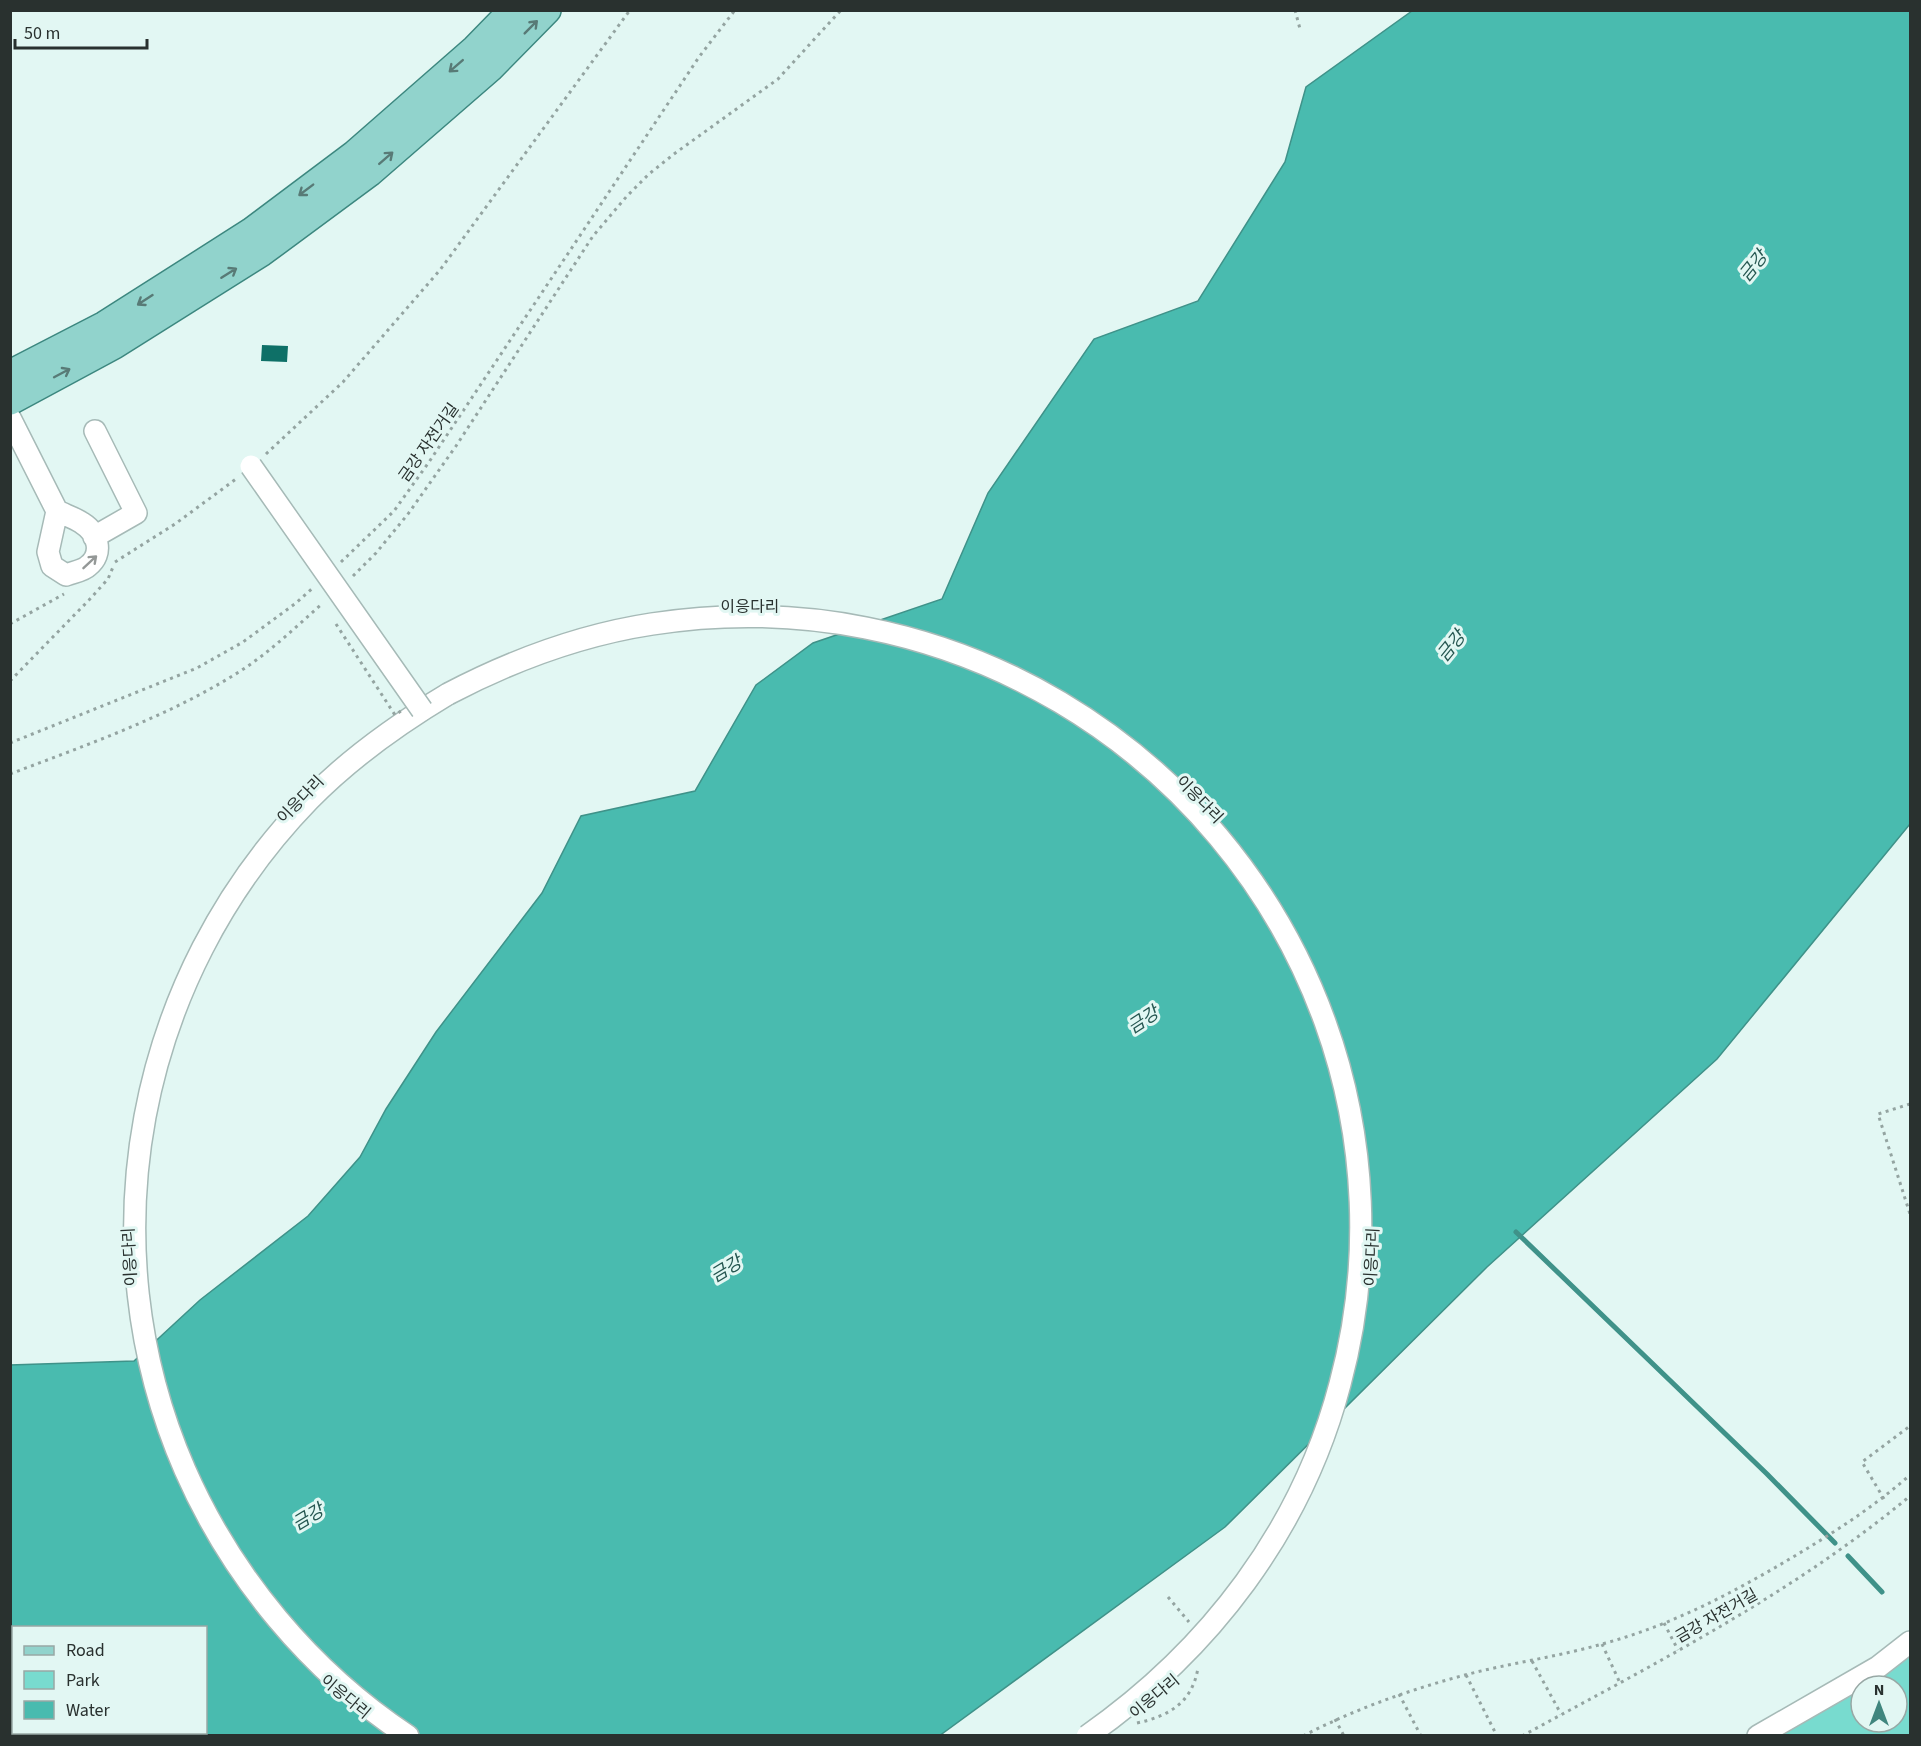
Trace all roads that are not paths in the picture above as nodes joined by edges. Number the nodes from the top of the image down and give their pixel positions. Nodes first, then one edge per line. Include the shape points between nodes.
1 (513, 10) edge
2 (547, 10) edge
3 (10, 374) edge
4 (10, 401) edge
5 (10, 418) edge
6 (95, 431) dead end
7 (251, 466) road end
8 (57, 511) junction
9 (94, 537) junction
10 (412, 710) junction
11 (1911, 1642) edge
12 (408, 1736) edge
13 (1087, 1736) edge
14 (1758, 1736) edge

1 -> 3 main road via 476,49 355,154 251,232 105,325
4 -> 2 main road via 114,345 262,252 369,173 490,68
5 - 8 street
6 - 9 street via 136,513
7 - 10 street, bridge
8 - 9 street via 84,523
8 -> 9 street via 48,552 52,566 66,575 87,567 97,555 99,545
10 - 12 street, 이응다리 via 310,799 263,853 211,932 180,996 157,1064 142,1133 135,1204 136,1275 146,1346 168,1426 201,1503 237,1564 280,1622 347,1689
10 - 13 street, 이응다리, bridge via 532,655 591,636 641,626 743,616 805,619 866,628 984,663 1040,690 1092,722 1142,759 1187,801 1228,847 1264,897 1320,1006 1353,1124 1361,1236 1351,1338 1337,1398 1316,1456 1291,1512 1259,1564 1222,1614 1181,1659
11 - 14 street via 1878,1667

